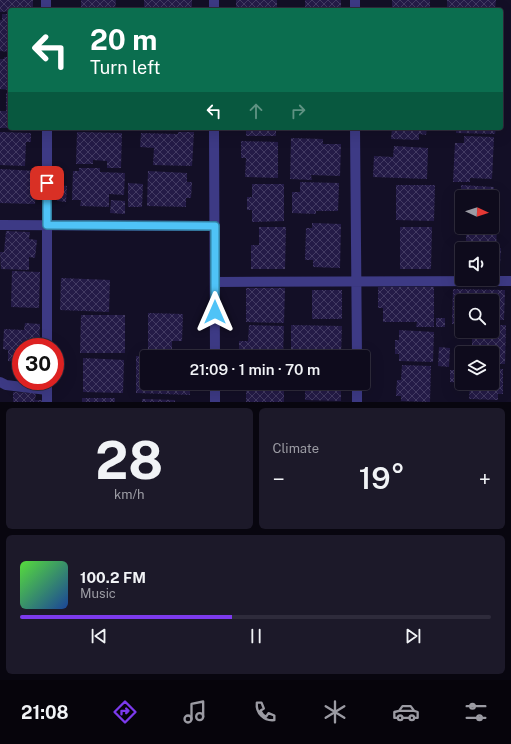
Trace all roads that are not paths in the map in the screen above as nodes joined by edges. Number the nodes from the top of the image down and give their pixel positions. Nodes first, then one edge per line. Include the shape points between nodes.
1 (47, 130) edge
2 (214, 130) edge
3 (355, 130) edge
4 (0, 225) edge
5 (47, 225) junction
6 (215, 226) junction
7 (355, 281) junction
8 (511, 281) edge
9 (215, 282) junction
10 (47, 338) edge
11 (215, 350) edge
12 (357, 350) edge
13 (0, 382) edge
14 (12, 385) edge
15 (47, 390) edge
16 (215, 390) edge
17 (357, 390) edge
18 (47, 402) edge
19 (215, 402) edge
20 (357, 402) edge

1 - 5 street
2 - 6 street
3 - 7 street
4 - 5 street
5 - 6 street
5 - 10 street
6 - 9 street
7 - 8 street
7 - 9 street
7 - 12 street
9 - 11 street
13 - 14 street
15 - 18 street
16 - 19 street
17 - 20 street

